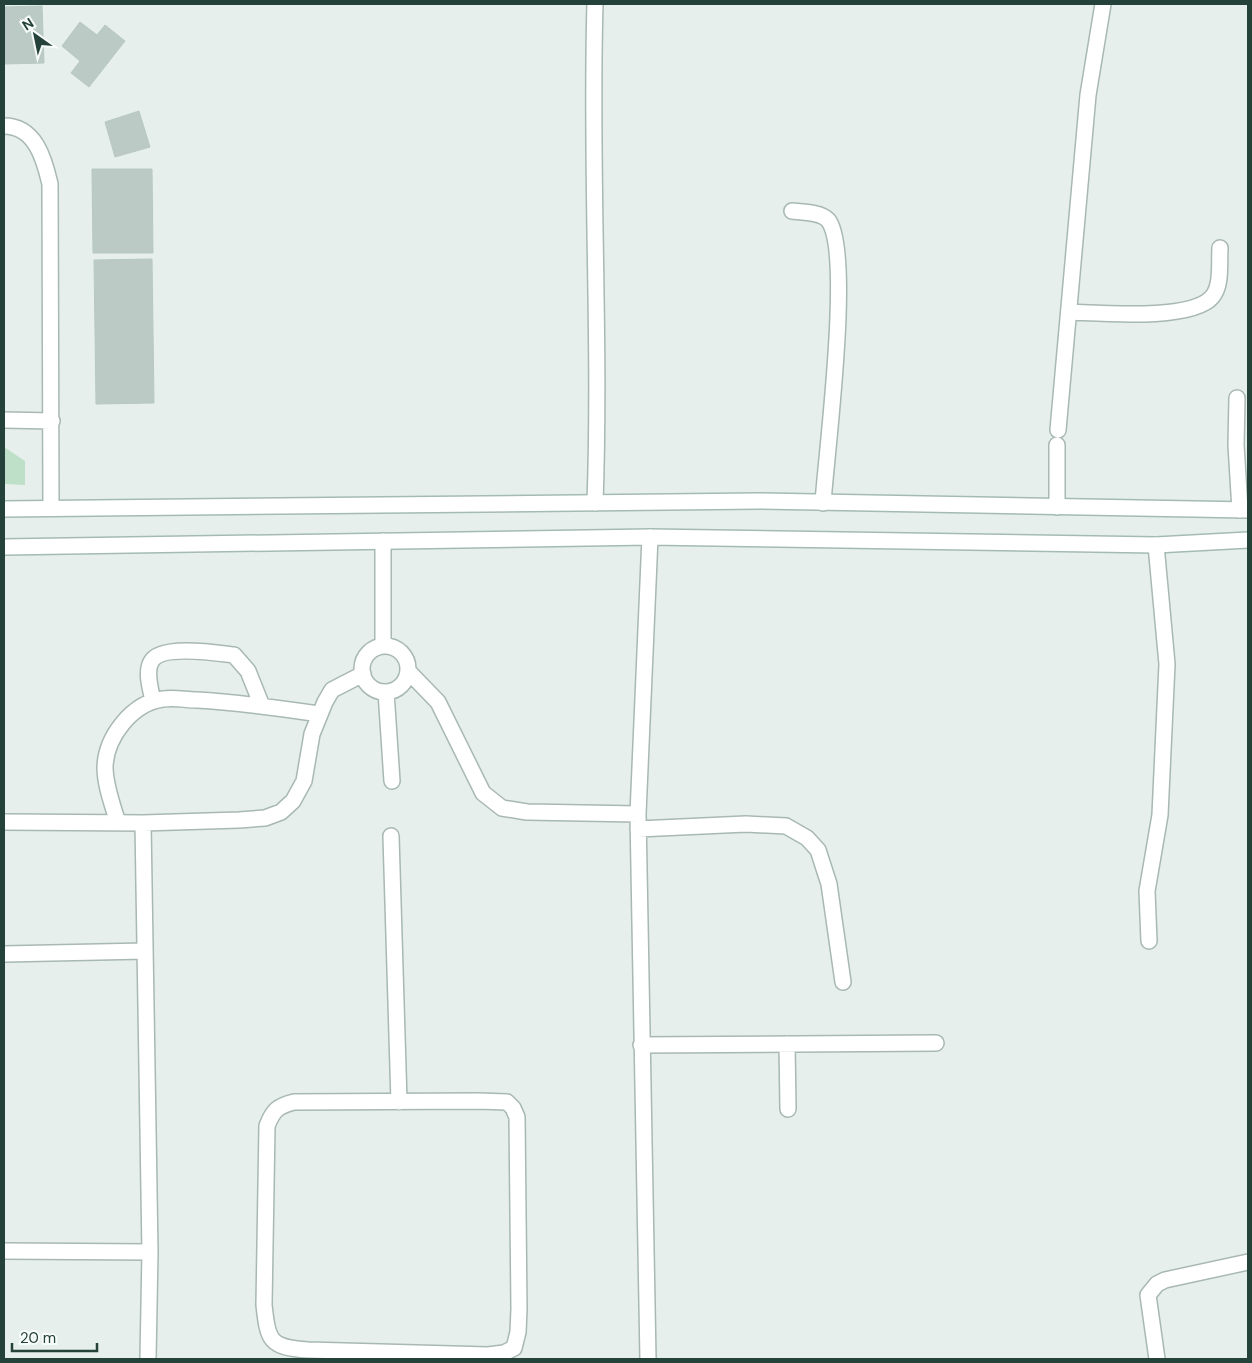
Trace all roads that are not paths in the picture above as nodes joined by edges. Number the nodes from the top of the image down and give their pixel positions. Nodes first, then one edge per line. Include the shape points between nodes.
1 (595, 4) edge
2 (1103, 4) edge
3 (4, 126) edge
4 (792, 211) dead end
5 (1220, 248) dead end
6 (1069, 312) junction
7 (1237, 398) dead end
8 (4, 420) edge
9 (52, 421) junction
10 (596, 503) junction
11 (823, 503) junction
12 (1057, 507) junction
13 (51, 508) junction
14 (4, 509) edge
15 (1244, 510) edge
16 (650, 537) junction
17 (1248, 540) edge
18 (384, 541) junction
19 (1156, 544) junction
20 (4, 547) edge
21 (384, 646) junction
22 (408, 671) junction
23 (363, 674) junction
24 (386, 692) junction
25 (153, 702) junction
26 (262, 706) junction
27 (319, 714) junction
28 (392, 781) dead end
29 (638, 814) junction
30 (4, 822) edge
31 (118, 823) junction
32 (143, 823) junction
33 (638, 829) junction
34 (392, 836) dead end
35 (1149, 941) dead end
36 (145, 951) junction
37 (4, 954) edge
38 (843, 982) dead end
39 (936, 1043) dead end
40 (787, 1044) junction
41 (641, 1045) junction
42 (399, 1102) junction
43 (788, 1109) dead end
44 (4, 1251) edge
45 (150, 1252) junction
46 (1248, 1262) edge
47 (428, 1356) edge
48 (148, 1359) edge
49 (648, 1359) edge
50 (1157, 1359) edge

1 - 10 main road via 593,72 599,376
2 - 6 main road via 1088,95
3 - 9 main road via 22,129 36,143 50,184
4 - 11 main road via 828,220 833,229 838,273 833,404
5 - 6 main road via 1217,288 1202,305 1155,313
6 - 12 main road via 1058,438
7 - 15 main road via 1236,445
8 - 9 main road
9 - 13 main road
10 - 11 main road
10 - 13 main road
11 - 12 main road
12 - 15 main road
13 - 14 main road
16 - 18 main road
16 - 19 main road
16 - 29 main road
17 - 19 main road
18 - 20 main road
18 - 21 main road
19 - 35 main road via 1167,664 1160,815 1146,891
21 - 22 main road via 401,653
21 - 23 main road via 367,656
22 - 24 main road via 405,681 397,689
22 - 29 main road via 438,702 483,793 502,808 527,812
23 - 24 main road via 367,684
23 - 27 main road via 332,690
24 - 28 main road
25 - 26 main road via 163,699
25 - 26 main road via 151,662 156,656 179,650 234,655 248,671
25 - 31 main road via 130,714 108,752 105,768
26 - 27 main road
27 - 32 main road via 304,781 293,801 281,812 265,818
29 - 33 main road
30 - 31 main road
31 - 32 main road
32 - 36 main road
33 - 38 main road via 754,824 786,826 807,838 818,850 829,884
33 - 41 main road
34 - 42 main road
36 - 37 main road
36 - 45 main road
39 - 40 main road
40 - 41 main road
40 - 43 main road
41 - 49 main road
42 - 47 main road via 507,1102 516,1117 517,1340 514,1348 504,1353
42 - 47 main road via 294,1102 272,1112 267,1126 264,1305 267,1330 276,1344 289,1348
44 - 45 main road
45 - 48 main road
46 - 50 main road via 1164,1280 1152,1289 1148,1295

